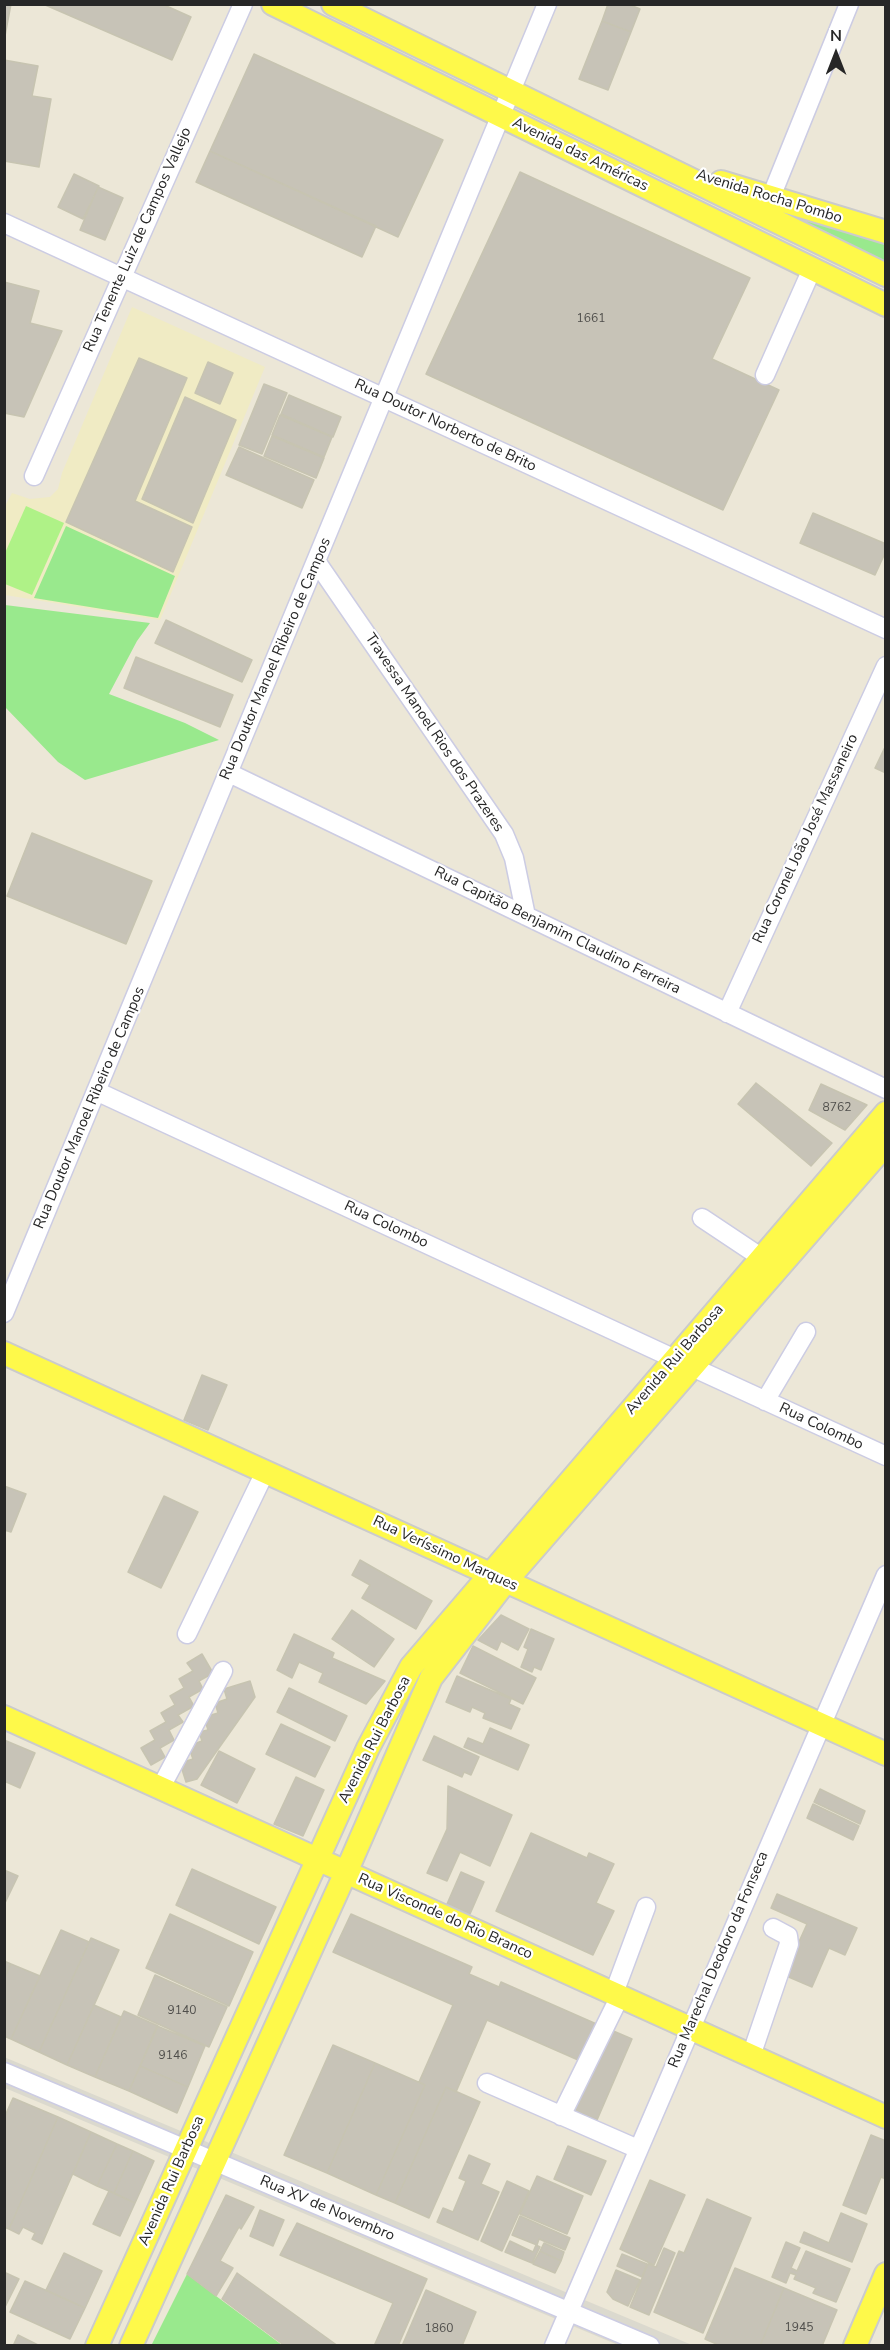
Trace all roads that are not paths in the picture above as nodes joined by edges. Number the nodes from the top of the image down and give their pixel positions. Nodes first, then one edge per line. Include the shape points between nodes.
1 (243, 4) edge
2 (273, 4) edge
3 (333, 4) edge
4 (547, 4) edge
5 (849, 4) edge
6 (511, 92) junction
7 (501, 116) junction
8 (653, 161) junction
9 (771, 197) junction
10 (4, 223) edge
11 (885, 232) edge
12 (812, 268) junction
13 (885, 275) edge
14 (122, 277) junction
15 (885, 305) edge
16 (765, 375) dead end
17 (384, 398) junction
18 (34, 476) dead end
19 (316, 561) junction
20 (885, 629) edge
21 (885, 666) edge
22 (229, 773) junction
23 (526, 916) junction
24 (727, 1013) junction
25 (885, 1089) edge
26 (96, 1091) junction
27 (885, 1113) edge
28 (885, 1144) edge
29 (702, 1218) dead end
30 (762, 1258) junction
31 (4, 1313) edge
32 (806, 1332) dead end
33 (4, 1353) edge
34 (684, 1363) junction
35 (765, 1401) junction
36 (885, 1456) edge
37 (265, 1472) junction
38 (885, 1575) edge
39 (498, 1578) junction
40 (187, 1634) dead end
41 (223, 1671) dead end
42 (4, 1717) edge
43 (821, 1725) junction
44 (885, 1754) edge
45 (161, 1787) junction
46 (318, 1859) junction
47 (346, 1872) junction
48 (646, 1908) dead end
49 (773, 1928) dead end
50 (617, 1995) junction
51 (690, 2028) junction
52 (751, 2056) junction
53 (4, 2072) edge
54 (487, 2083) dead end
55 (561, 2116) junction
56 (885, 2117) edge
57 (187, 2149) junction
58 (638, 2149) junction
59 (215, 2161) junction
60 (885, 2274) edge
61 (569, 2311) junction
62 (97, 2346) edge
63 (131, 2346) edge
64 (554, 2346) edge
65 (650, 2346) edge
66 (855, 2346) edge

1 - 14 street, Rua Tenente Luiz de Campos Vallejo
2 - 7 main road, Avenida das Américas
3 - 6 main road, Avenida das Américas
4 - 6 street, Rua Doutor Manoel Ribeiro de Campos
5 - 9 street
6 - 7 street, Rua Doutor Manoel Ribeiro de Campos
6 - 8 main road, Avenida das Américas
7 - 12 main road, Avenida das Américas
7 - 17 street, Rua Doutor Manoel Ribeiro de Campos
8 - 9 main road, Avenida Rocha Pombo
8 - 13 main road, Avenida das Américas
9 - 11 main road, Avenida Rocha Pombo
10 - 14 street, Rua Doutor Norberto de Brito
12 - 15 main road, Avenida das Américas
12 - 16 street
14 - 17 street, Rua Doutor Norberto de Brito
14 - 18 street, Rua Tenente Luiz de Campos Vallejo
17 - 19 street, Rua Doutor Manoel Ribeiro de Campos
17 - 20 street, Rua Doutor Norberto de Brito
19 - 22 street, Rua Doutor Manoel Ribeiro de Campos
19 - 23 street, Travessa Manoel Rios dos Prazeres via 504,834 514,858
21 - 24 street, Rua Coronel João José Massaneiro
22 - 23 street, Rua Capitão Benjamim Claudino Ferreira
22 - 26 street, Rua Doutor Manoel Ribeiro de Campos
23 - 24 street, Rua Capitão Benjamim Claudino Ferreira
24 - 25 street, Rua Capitão Benjamim Claudino Ferreira
26 - 31 street, Rua Doutor Manoel Ribeiro de Campos
26 - 34 street, Rua Colombo
27 - 30 main road, Avenida Rui Barbosa
28 - 34 main road, Avenida Rui Barbosa
29 - 30 street
30 - 34 main road, Avenida Rui Barbosa
32 - 35 street
33 - 37 main road, Rua Veríssimo Marques
34 - 35 street, Rua Colombo
34 - 39 main road, Avenida Rui Barbosa
35 - 36 street, Rua Colombo
37 - 39 main road, Rua Veríssimo Marques
37 - 40 street
38 - 43 street, Rua Marechal Deodoro da Fonseca
39 - 43 main road, Rua Veríssimo Marques
39 - 46 main road, Avenida Rui Barbosa via 411,1667 368,1748
39 - 47 main road, Avenida Rui Barbosa via 430,1678
41 - 45 street
42 - 45 main road, Rua Visconde do Rio Branco
43 - 44 main road, Rua Veríssimo Marques
43 - 51 street, Rua Marechal Deodoro da Fonseca
45 - 46 main road, Rua Visconde do Rio Branco
46 - 47 main road, Rua Visconde do Rio Branco
46 - 57 main road, Avenida Rui Barbosa
47 - 50 main road, Rua Visconde do Rio Branco
47 - 59 main road, Avenida Rui Barbosa
48 - 50 street
49 - 52 street via 788,1936 789,1944
50 - 51 main road, Rua Visconde do Rio Branco
50 - 55 street
51 - 52 main road, Rua Visconde do Rio Branco
51 - 58 street, Rua Marechal Deodoro da Fonseca
52 - 56 main road, Rua Visconde do Rio Branco
53 - 57 street, Rua XV de Novembro
54 - 55 street
55 - 58 street
57 - 59 street, Rua XV de Novembro
57 - 62 main road, Avenida Rui Barbosa
58 - 61 street, Rua Marechal Deodoro da Fonseca
59 - 61 street, Rua XV de Novembro
59 - 63 main road, Avenida Rui Barbosa
60 - 66 main road
61 - 64 street, Rua Marechal Deodoro da Fonseca
61 - 65 street, Rua XV de Novembro

